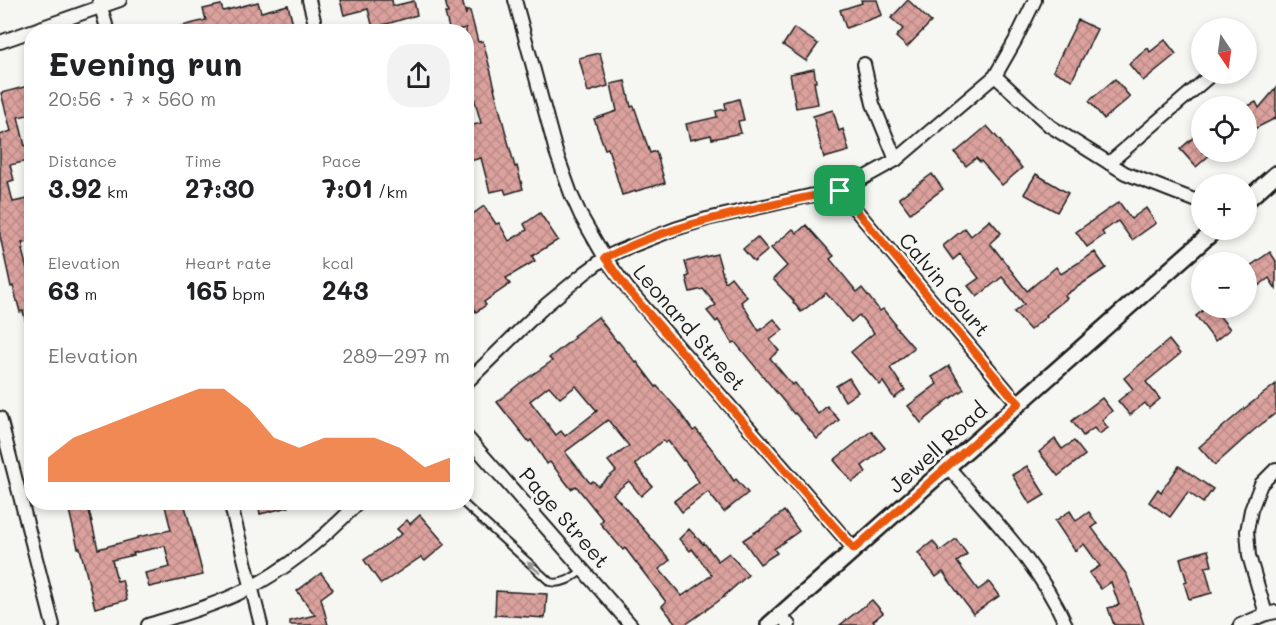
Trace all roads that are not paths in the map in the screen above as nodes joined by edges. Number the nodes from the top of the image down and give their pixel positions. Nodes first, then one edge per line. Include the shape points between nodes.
1 (120, 0) edge
2 (309, 0) edge
3 (515, 0) edge
4 (1035, 0) edge
5 (100, 3) edge
6 (46, 24) edge
7 (106, 24) edge
8 (315, 24) edge
9 (24, 33) edge
10 (0, 42) edge
11 (864, 64) dead end
12 (995, 76) junction
13 (1200, 84) edge
14 (896, 160) junction
15 (1109, 163) junction
16 (1276, 174) edge
17 (840, 191) junction
18 (1257, 191) edge
19 (1191, 199) edge
20 (1204, 240) edge
21 (605, 258) junction
22 (474, 375) edge
23 (1019, 403) junction
24 (0, 418) edge
25 (474, 445) edge
26 (948, 467) junction
27 (1276, 469) edge
28 (232, 510) edge
29 (352, 510) edge
30 (471, 510) edge
31 (854, 549) junction
32 (583, 570) junction
33 (251, 587) junction
34 (1271, 613) edge
35 (779, 622) edge
36 (53, 625) edge
37 (148, 625) edge
38 (261, 625) edge
39 (631, 625) edge
40 (1066, 625) edge
41 (1240, 625) edge

1 - 5 street
2 - 8 street
3 - 21 street, Leonard Street via 556,152 578,209
4 - 12 street
5 - 6 street
5 - 7 street
9 - 10 street
11 - 14 street via 873,104
12 - 14 street
12 - 15 street via 1050,126
13 - 15 street
14 - 17 street
15 - 19 street
16 - 18 street
17 - 21 street via 707,219
17 - 23 street, Calvin Court
20 - 23 street, Jewell Road
21 - 22 street via 520,328
21 - 31 street, Leonard Street via 628,290
23 - 26 street, Jewell Road
24 - 36 street
25 - 32 street, Page Street
26 - 31 street, Jewell Road
26 - 40 street via 1027,559
27 - 34 street via 1261,484 1247,531 1249,556
28 - 33 street
29 - 33 street via 308,548
32 -> 30 lane via 569,580 550,582
31 - 35 street, Jewell Road
32 - 39 street, Page Street
33 - 37 street
33 - 38 street
34 - 41 street

